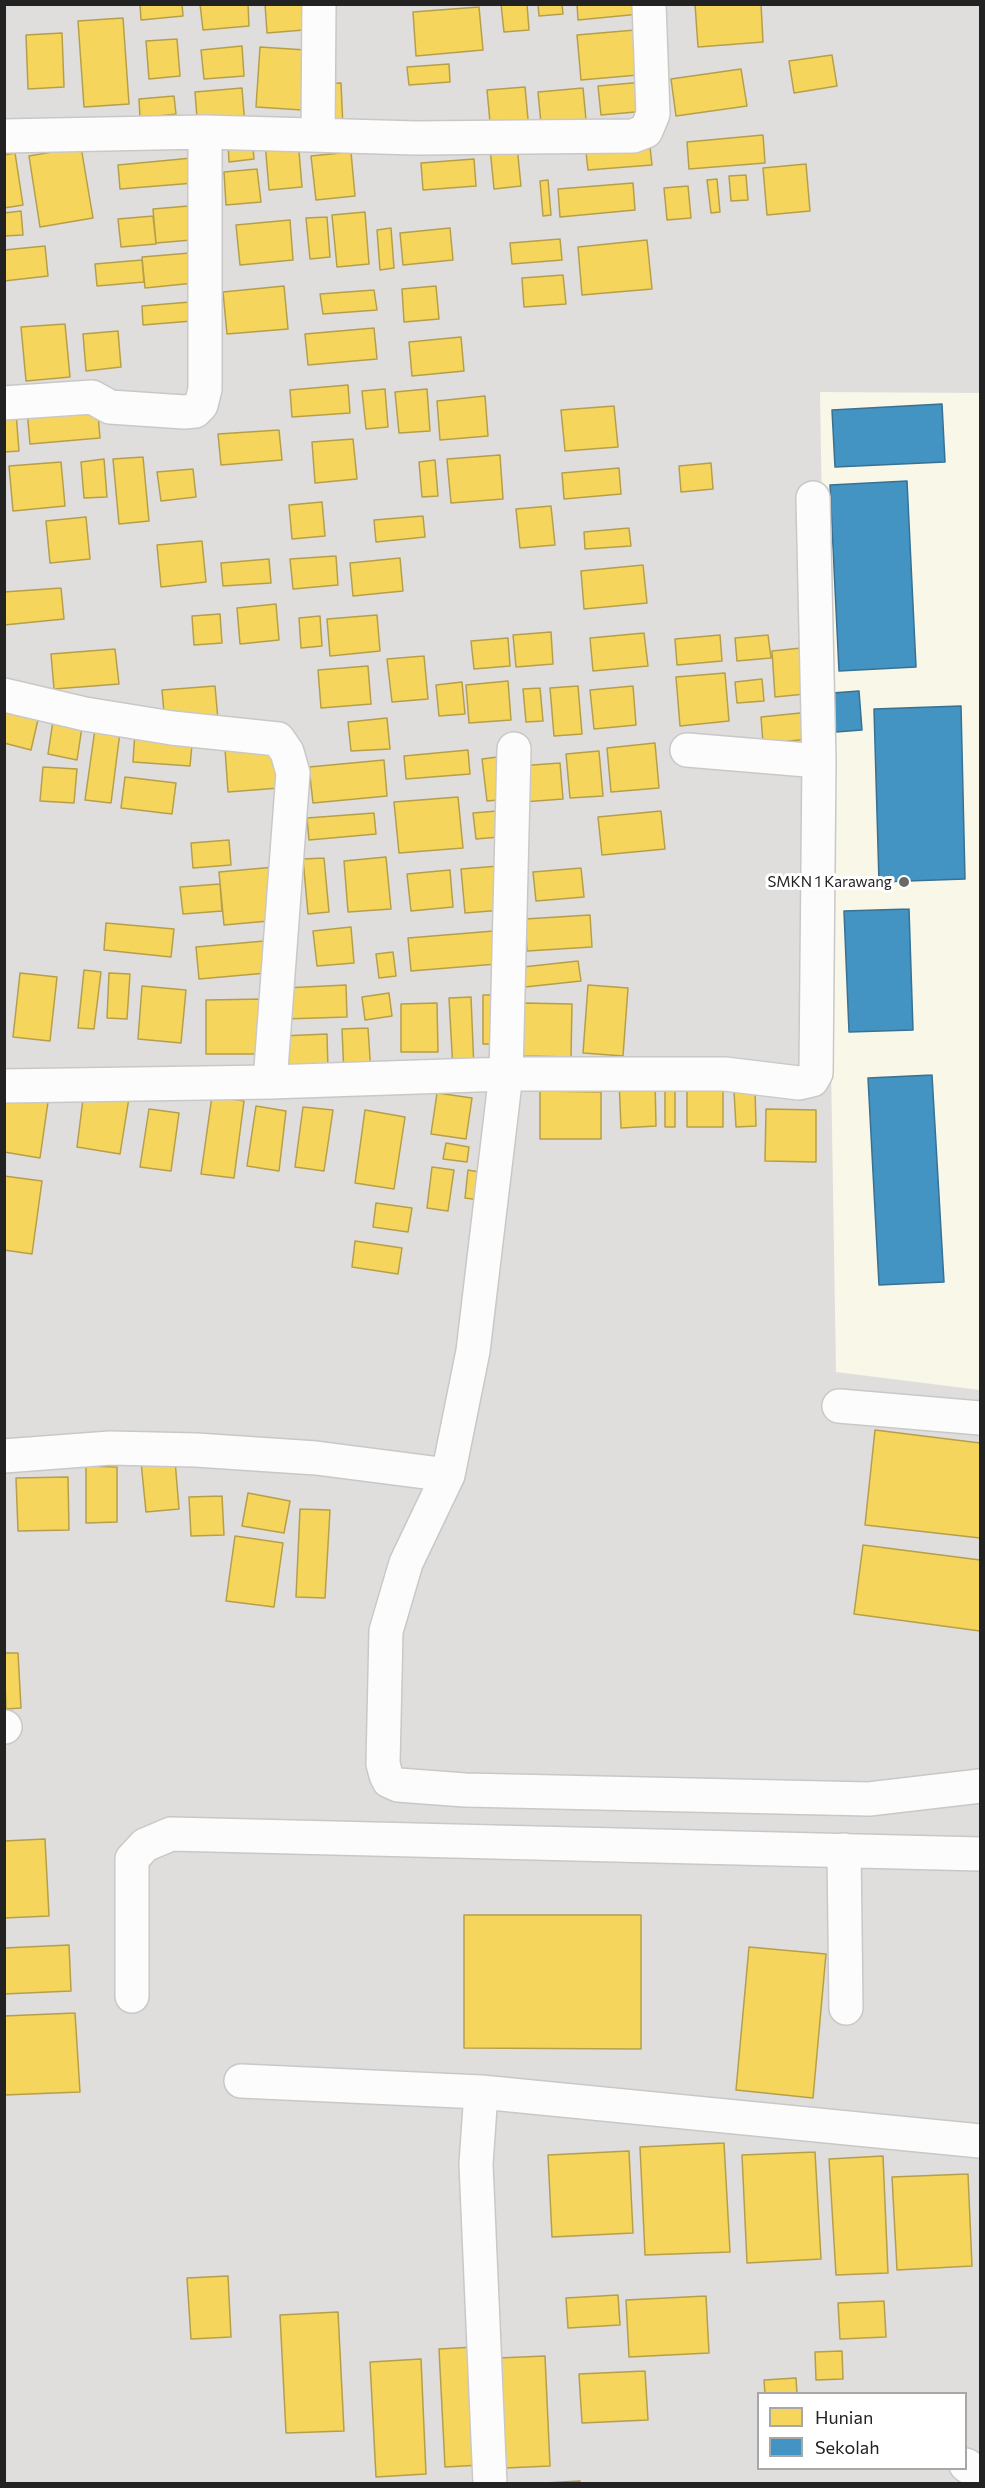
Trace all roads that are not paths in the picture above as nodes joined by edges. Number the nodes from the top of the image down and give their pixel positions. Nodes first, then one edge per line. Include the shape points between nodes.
1 (320, 4) edge
2 (649, 4) edge
3 (205, 132) junction
4 (318, 134) junction
5 (4, 136) edge
6 (4, 403) edge
7 (813, 498) dead end
8 (4, 695) edge
9 (514, 749) dead end
10 (687, 750) dead end
11 (819, 761) junction
12 (506, 1074) junction
13 (270, 1082) junction
14 (4, 1086) edge
15 (839, 1406) dead end
16 (981, 1418) edge
17 (4, 1456) edge
18 (448, 1475) junction
19 (981, 1786) edge
20 (844, 1850) junction
21 (981, 1854) edge
22 (132, 1996) dead end
23 (846, 2008) dead end
24 (240, 2081) dead end
25 (481, 2092) junction
26 (981, 2141) edge
27 (967, 2466) edge
28 (981, 2475) edge
29 (490, 2484) edge

1 - 4 street
2 - 4 street via 653,114 646,131 633,136 416,138
3 - 4 street
3 - 5 street
3 - 6 street via 205,389 201,405 195,411 184,412 106,406 92,397
7 - 11 street
8 - 13 street via 85,714 172,728 278,739 287,752 293,773
9 - 12 street
10 - 11 street
11 - 12 street via 816,1073 812,1080 799,1083 725,1074
12 - 13 street
12 - 18 street via 474,1351
13 - 14 street
15 - 16 street
17 - 18 street via 110,1448 196,1449 316,1458
18 - 19 street via 406,1563 386,1631 383,1764 389,1781 465,1790 869,1799
20 - 21 street
20 - 22 street via 171,1834 145,1845 132,1859
20 - 23 street
24 - 25 street
25 - 26 street
25 - 29 street via 477,2163
27 - 28 street

